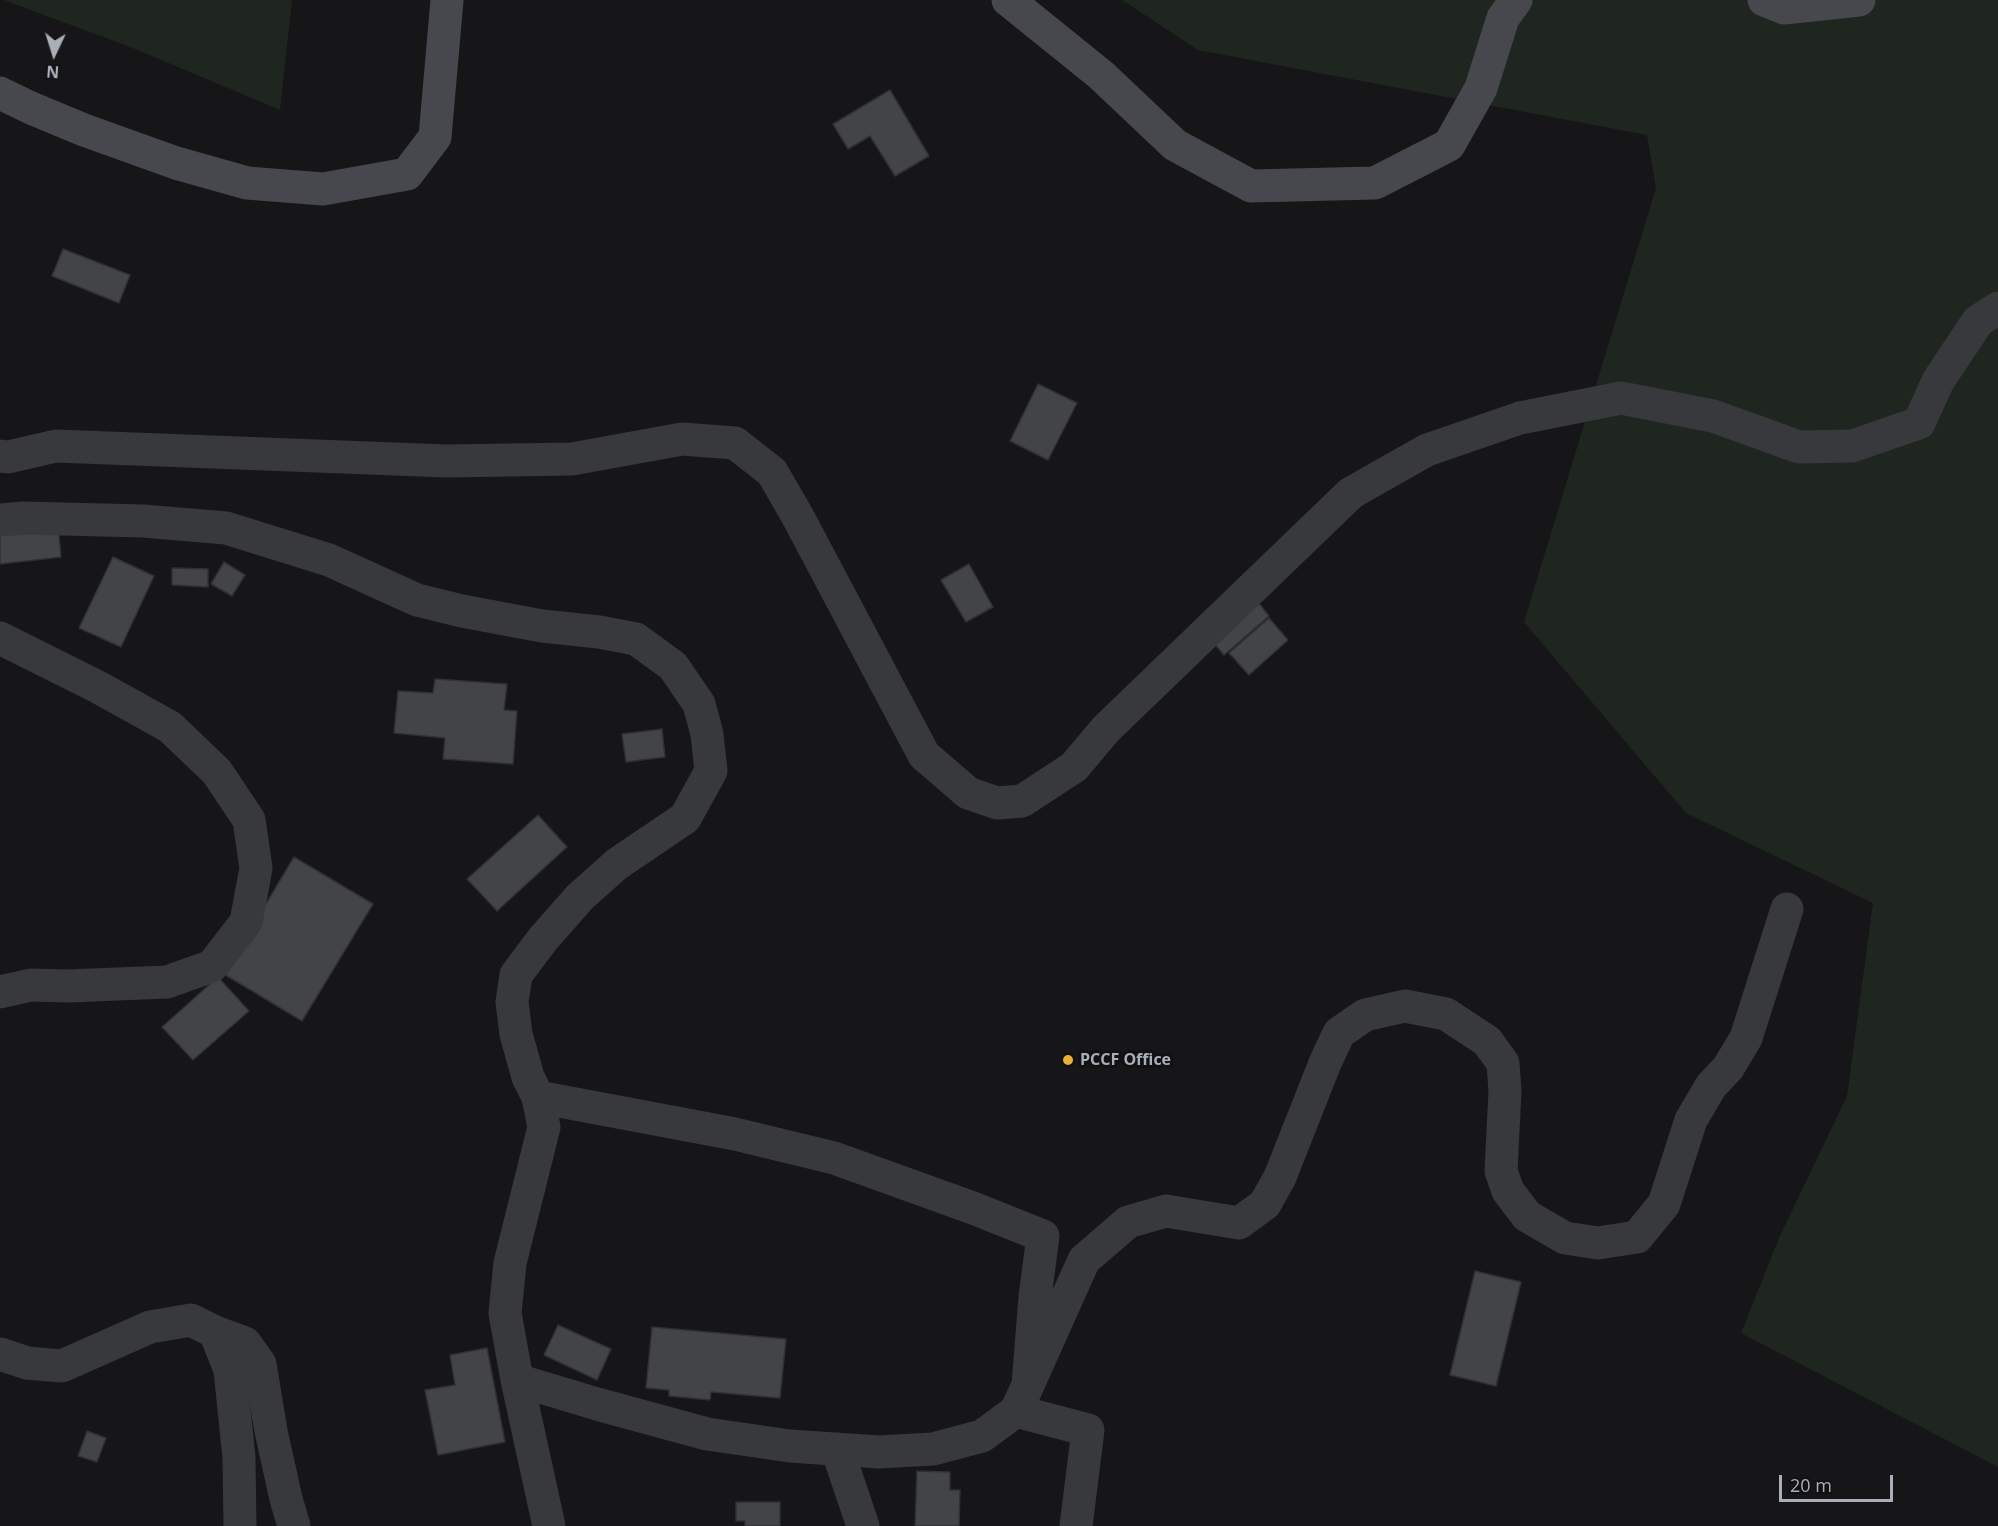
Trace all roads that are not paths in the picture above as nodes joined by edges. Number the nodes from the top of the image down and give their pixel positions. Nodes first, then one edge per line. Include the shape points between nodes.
1 (447, 0) edge
2 (1008, 0) edge
3 (1516, 0) edge
4 (1764, 0) edge
5 (1859, 0) edge
6 (0, 93) edge
7 (1998, 308) edge
8 (0, 456) edge
9 (0, 520) edge
10 (0, 638) edge
11 (1787, 909) dead end
12 (0, 992) edge
13 (538, 1097) junction
14 (215, 1332) junction
15 (0, 1354) edge
16 (517, 1380) junction
17 (1022, 1398) junction
18 (837, 1449) junction
19 (240, 1526) edge
20 (294, 1526) edge
21 (549, 1526) edge
22 (863, 1526) edge
23 (1076, 1526) edge

1 - 6 main road via 435,137 407,174 323,189 246,183 156,156
2 - 3 main road via 1101,75 1175,145 1251,186 1375,183 1449,145 1481,88 1503,18
4 - 5 main road via 1784,8
7 - 8 street via 1978,321 1938,381 1919,423 1852,446 1798,447 1713,416 1621,398 1520,418 1427,450 1351,493 1106,729 1074,767 1022,801 997,803 969,793 924,755 772,472 735,443 682,439 572,459 447,460 56,446
9 - 13 street via 143,521 226,528 329,560 417,600 542,626 636,639 674,666 699,704 711,771 685,818 617,864 580,897 516,975 512,1002 516,1034
10 - 12 street via 170,727 217,772 249,820 256,868 246,922 212,966 167,982 31,985
11 - 17 street via 1746,1038 1691,1120 1664,1204 1637,1237 1598,1243 1565,1238 1527,1216 1508,1191 1501,1171 1503,1063 1487,1041 1446,1014 1405,1006 1365,1015 1339,1033 1280,1178 1265,1204 1239,1223 1166,1211 1128,1222 1084,1260
13 - 16 street via 544,1127 510,1263 505,1313
13 - 17 street via 735,1134 834,1158 1043,1236
14 - 15 street via 191,1320 150,1327 62,1366 27,1363
14 - 19 street via 230,1370 239,1458
14 - 20 street via 246,1343 260,1364
16 - 18 street via 707,1434
16 - 21 street
17 - 18 street via 982,1436 933,1449
17 - 23 street via 1088,1430
18 - 22 street

